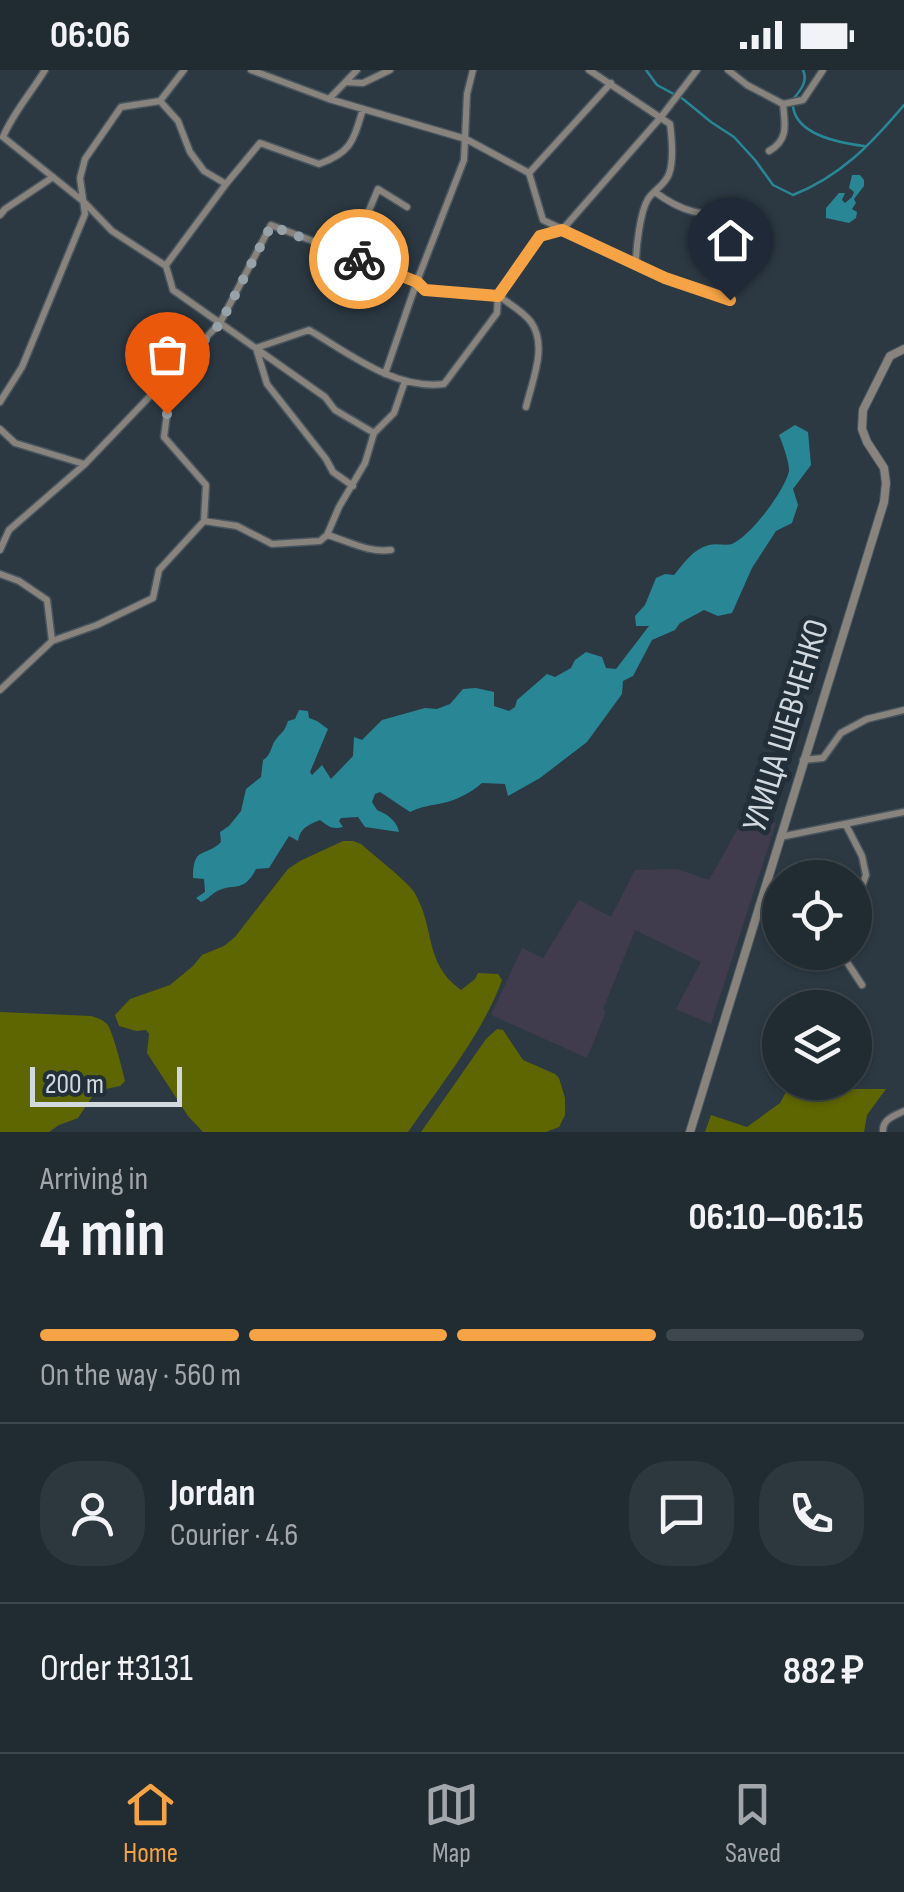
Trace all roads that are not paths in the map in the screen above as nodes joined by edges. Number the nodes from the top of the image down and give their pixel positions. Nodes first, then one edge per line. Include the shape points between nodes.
1 (45, 70) edge
2 (184, 70) edge
3 (251, 70) edge
4 (357, 70) edge
5 (390, 70) edge
6 (473, 70) edge
7 (588, 70) edge
8 (697, 70) edge
9 (728, 70) edge
10 (822, 70) edge
11 (264, 72) edge
12 (346, 82) junction
13 (611, 83) junction
14 (329, 99) junction
15 (160, 101) junction
16 (783, 104) junction
17 (363, 109) junction
18 (0, 112) edge
19 (661, 117) junction
20 (10, 120) junction
21 (1, 138) edge
22 (466, 139) junction
23 (769, 151) dead end
24 (529, 173) junction
25 (53, 177) junction
26 (226, 184) junction
27 (655, 192) junction
28 (84, 202) junction
29 (407, 207) dead end
30 (0, 214) edge
31 (735, 215) dead end
32 (562, 230) junction
33 (350, 256) junction
34 (636, 264) junction
35 (166, 266) junction
36 (417, 282) junction
37 (498, 296) junction
38 (730, 300) dead end
39 (220, 324) junction
40 (256, 348) junction
41 (904, 349) edge
42 (385, 374) junction
43 (166, 380) junction
44 (405, 380) junction
45 (0, 402) edge
46 (526, 407) dead end
47 (0, 429) edge
48 (374, 433) junction
49 (86, 464) junction
50 (353, 486) junction
51 (204, 521) junction
52 (9, 530) junction
53 (0, 533) edge
54 (328, 535) junction
55 (0, 550) edge
56 (390, 550) dead end
57 (0, 574) edge
58 (52, 640) junction
59 (0, 690) edge
60 (904, 710) edge
61 (803, 760) junction
62 (904, 812) edge
63 (846, 825) junction
64 (779, 837) junction
65 (863, 860) edge
66 (852, 970) edge
67 (862, 985) dead end
68 (904, 1111) edge
69 (690, 1132) edge
70 (884, 1132) edge

1 - 20 street
2 - 15 street
3 - 11 street
4 - 12 street
5 - 12 street via 364,83
6 - 22 street
7 - 13 street
8 - 19 street
9 - 16 street
10 - 16 street via 803,100
11 - 14 street
12 - 14 street
13 - 19 street
13 - 24 street
14 - 17 street
15 - 26 street via 204,171
15 - 28 street via 121,107 84,159
16 - 23 street via 786,130
17 - 22 street
17 - 26 street via 341,156 319,164 260,143
18 - 20 street
19 - 27 street via 670,124 670,170
19 - 32 street
20 - 21 street
21 - 25 street
22 - 24 street
22 - 36 street
24 - 32 street via 543,220
25 - 28 street
25 - 30 street
26 - 35 street
27 - 31 street via 696,214
27 - 34 street via 643,212
28 - 35 street via 112,231
28 - 45 street via 85,214 22,368
29 - 33 street via 378,189
32 - 34 street
32 - 37 street via 540,236
33 - 36 street
33 - 39 street via 271,226
34 - 38 street
35 - 39 street via 173,290
36 - 37 street via 425,290
36 - 42 street
37 - 44 street via 497,313 444,384
37 - 46 street via 529,318 539,337
39 - 40 street
39 - 43 street
40 - 42 street via 310,330
40 - 48 street
40 - 50 street via 267,384 332,472
41 - 61 street, УЛИЦА ШЕВЧЕНКО via 890,356 863,410 862,429 884,468 884,502
42 - 44 street
43 - 49 street
43 - 51 street via 164,438 206,485
44 - 48 street via 394,412
47 - 49 street via 15,443
48 - 50 street
49 - 52 street
50 - 54 street
51 - 54 street via 237,526 272,544
51 - 58 street via 159,570 154,598
52 - 53 street
52 - 55 street
54 - 56 street via 375,552
57 - 58 street via 47,600
58 - 59 street
60 - 61 street via 867,719 841,733 823,758
61 - 64 street, УЛИЦА ШЕВЧЕНКО
62 - 63 street
63 - 64 street
63 - 65 street
64 - 69 street, УЛИЦА ШЕВЧЕНКО
66 - 67 street
68 - 70 street via 888,1119

